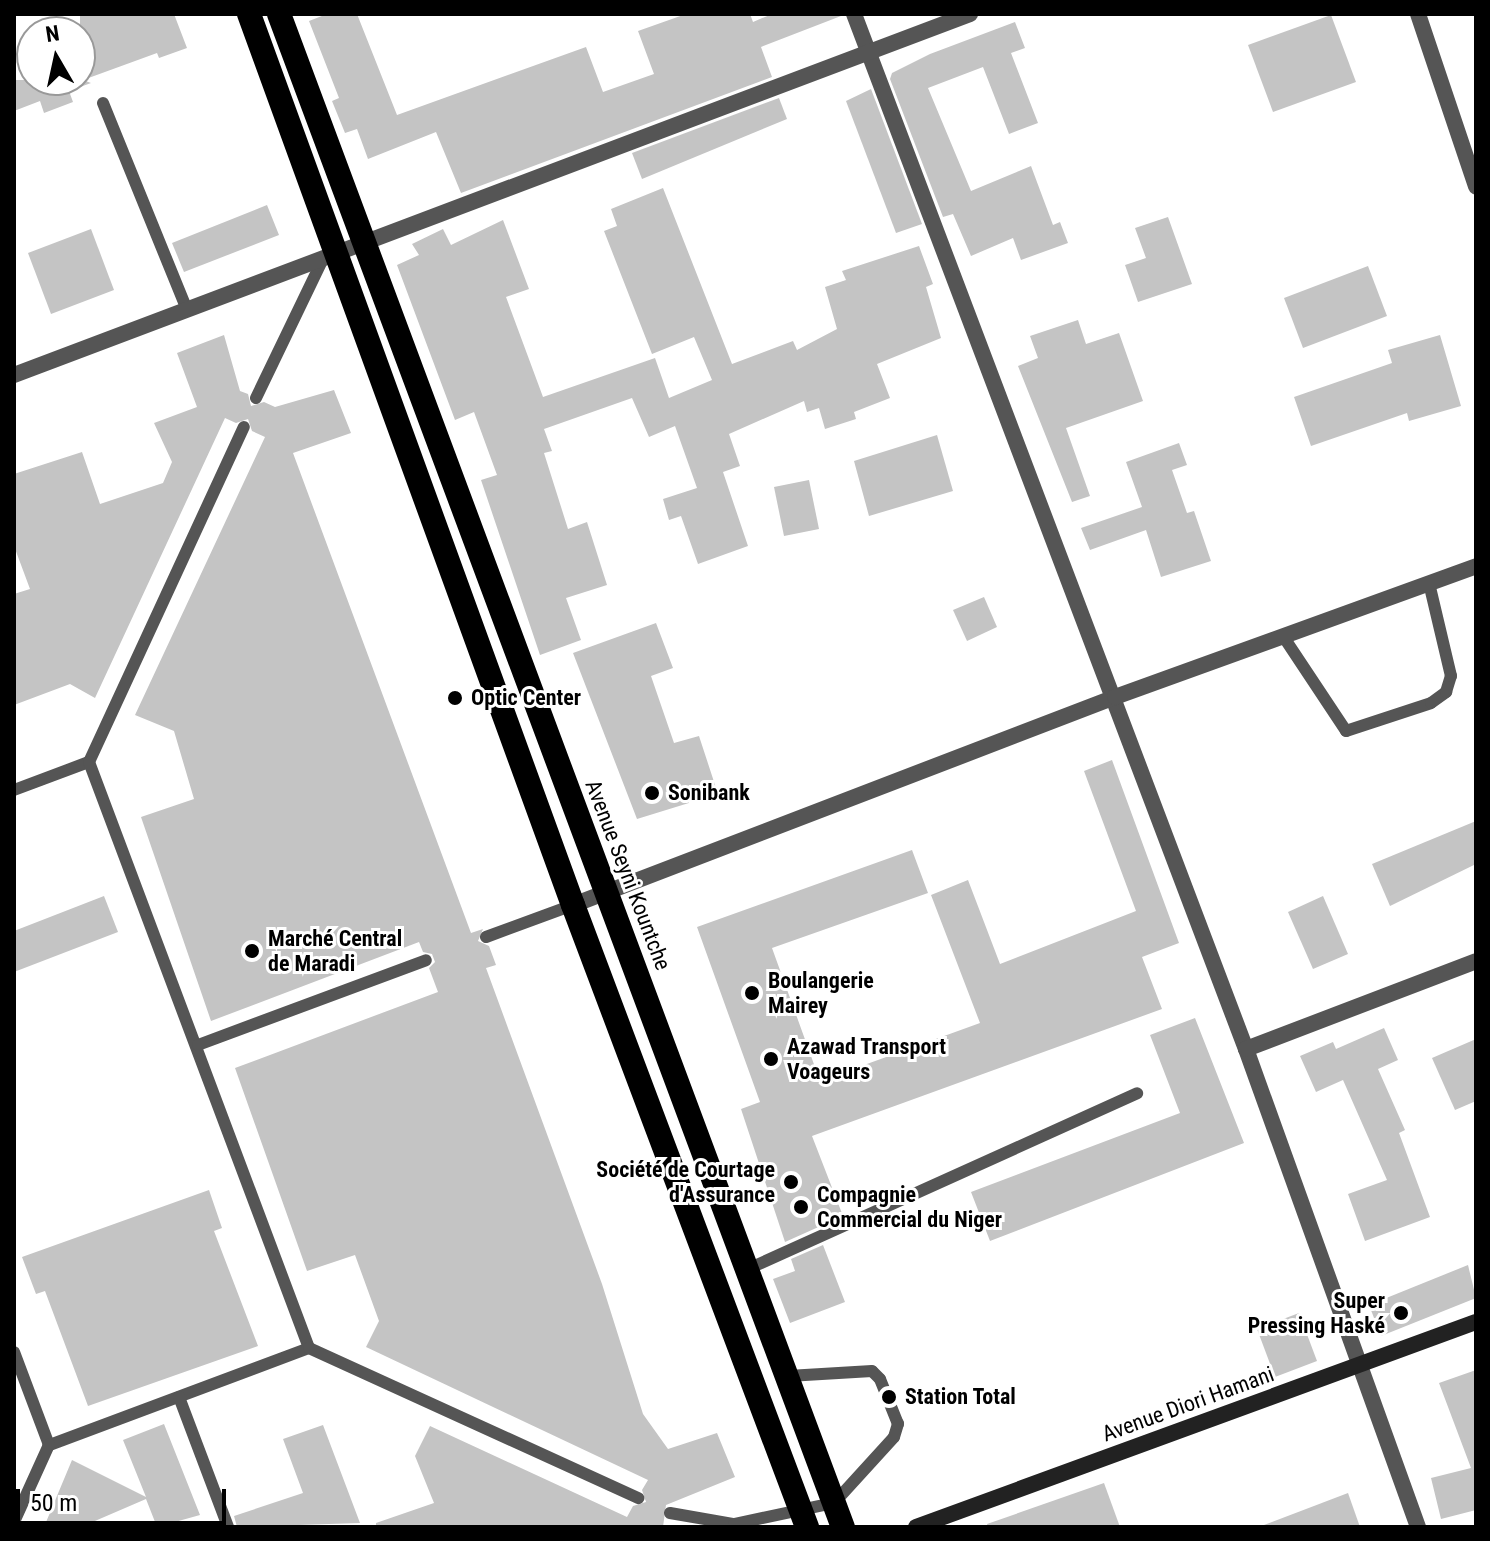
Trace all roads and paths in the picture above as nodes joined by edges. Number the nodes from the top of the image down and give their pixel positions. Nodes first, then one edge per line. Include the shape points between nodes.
1 (249, 14) edge
2 (279, 14) edge
3 (854, 14) edge
4 (970, 14) edge
5 (1418, 14) edge
6 (867, 53) junction
7 (103, 103) dead end
8 (1476, 186) edge
9 (362, 243) junction
10 (330, 257) junction
11 (187, 310) junction
12 (14, 375) edge
13 (256, 398) dead end
14 (244, 427) dead end
15 (1476, 566) edge
16 (1429, 583) junction
17 (1283, 636) junction
18 (1115, 697) junction
19 (89, 762) junction
20 (14, 790) edge
21 (605, 892) junction
22 (573, 905) junction
23 (486, 937) dead end
24 (426, 960) dead end
25 (1476, 961) edge
26 (198, 1045) junction
27 (1246, 1049) junction
28 (1137, 1093) dead end
29 (748, 1269) junction
30 (1476, 1322) edge
31 (309, 1348) junction
32 (14, 1352) edge
33 (1362, 1364) junction
34 (788, 1376) junction
35 (179, 1397) junction
36 (49, 1445) junction
37 (638, 1498) dead end
38 (834, 1503) junction
39 (670, 1513) dead end
40 (804, 1520) edge
41 (14, 1522) edge
42 (228, 1527) edge
43 (843, 1527) edge
44 (916, 1527) edge
45 (1418, 1527) edge

1 - 10 highway
2 - 9 highway, Avenue Seyni Kountche
3 - 6 street
4 - 6 street
5 - 8 street
6 - 9 street
6 - 18 street
7 - 11 lane
9 - 10 street
9 - 21 highway, Avenue Seyni Kountche
10 - 11 street
10 - 13 lane
10 - 22 highway
11 - 12 street
14 - 19 lane
15 - 16 street
16 - 17 street
16 - 17 lane via 1451,676 1446,692 1431,703 1346,731
17 - 18 street
18 - 21 street
18 - 27 street
19 - 20 lane
19 - 26 lane
21 - 22 street
21 - 29 highway, Avenue Seyni Kountche
22 - 23 lane
22 - 40 highway
24 - 26 lane
25 - 27 street
26 - 31 lane
27 - 33 street
28 - 29 lane
29 - 34 highway, Avenue Seyni Kountche
30 - 33 main road, Avenue Diori Hamani
31 - 35 lane
31 - 37 lane
32 - 36 lane
33 - 44 main road, Avenue Diori Hamani
33 - 45 street
34 - 38 highway, Avenue Seyni Kountche
34 - 38 lane via 838,1369 872,1371 898,1424 894,1437
35 - 36 lane
35 - 42 lane
36 - 41 lane
38 - 40 lane
38 - 43 highway, Avenue Seyni Kountche
39 - 40 lane via 734,1524

